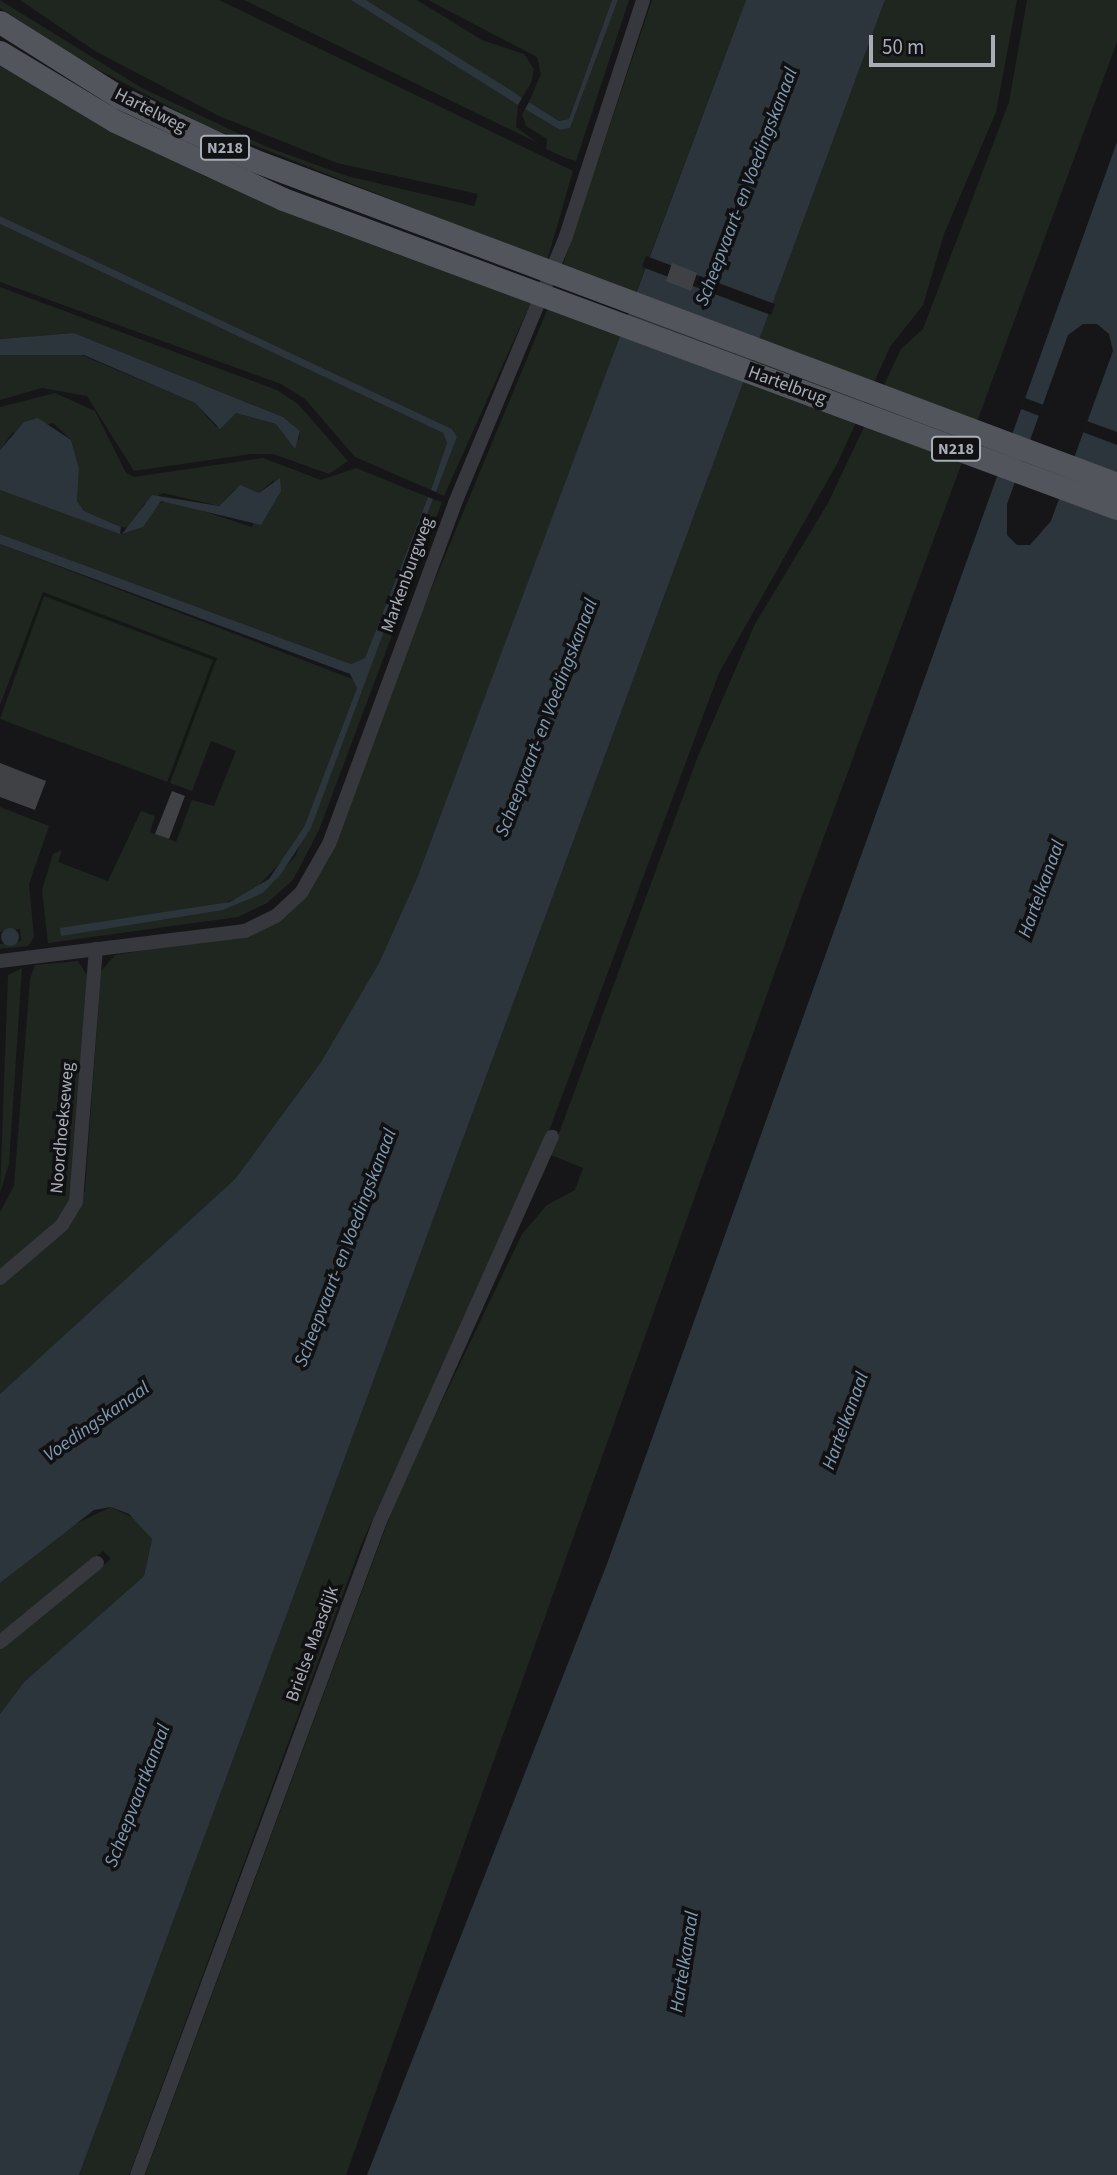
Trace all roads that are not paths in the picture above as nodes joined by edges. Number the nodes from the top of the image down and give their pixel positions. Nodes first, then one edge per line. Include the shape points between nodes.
1 (643, 0) edge
2 (0, 22) edge
3 (0, 52) edge
4 (461, 253) junction
5 (1117, 484) edge
6 (1117, 508) edge
7 (96, 950) junction
8 (0, 961) edge
9 (552, 1137) dead end
10 (0, 1278) edge
11 (97, 1563) dead end
12 (0, 1642) edge
13 (137, 2175) edge

1 - 7 street, Markenburgweg via 566,236 455,503 329,844 301,893 276,916 245,930
2 - 4 main road, Hartelweg / N218 via 119,97
3 - 4 main road, Hartelweg / N218 via 201,164
4 - 5 main road, Hartelbrug / N218
4 - 6 main road, Hartelbrug / N218
7 - 8 street, Markenburgweg
7 - 10 street, Noordhoekseweg via 76,1202 62,1225
9 - 13 street, Brielse Maasdijk via 380,1521
11 - 12 street

